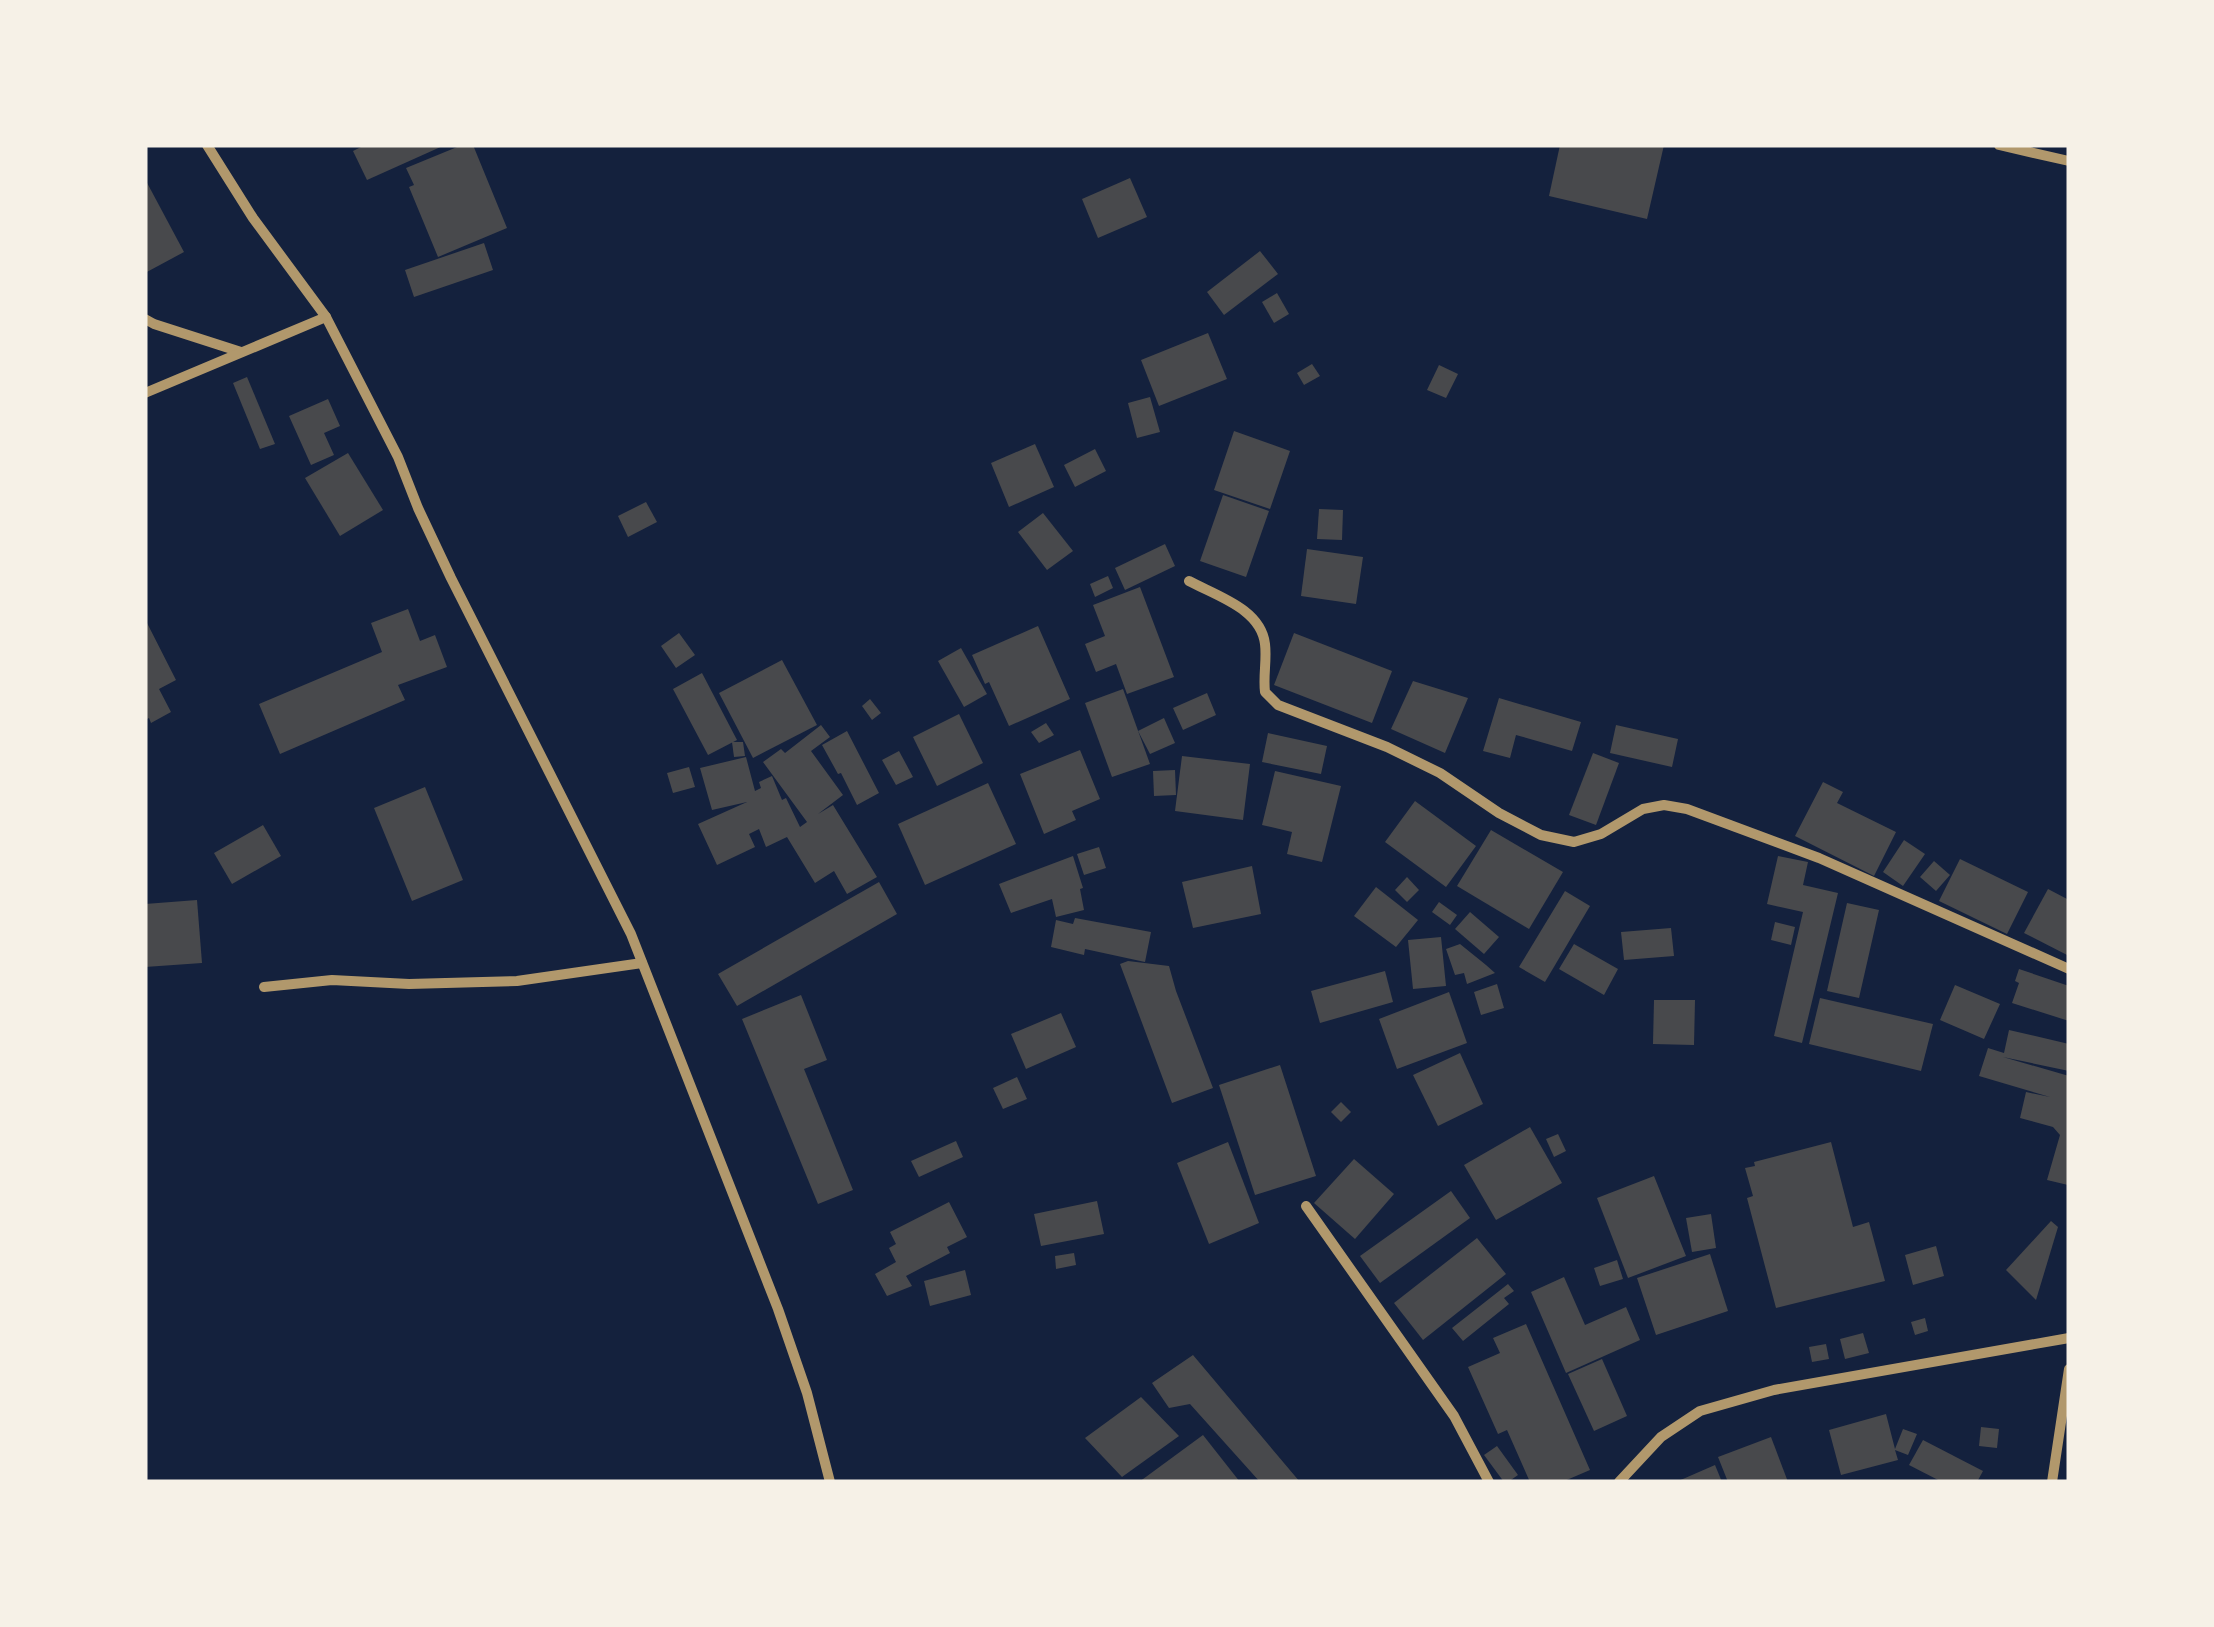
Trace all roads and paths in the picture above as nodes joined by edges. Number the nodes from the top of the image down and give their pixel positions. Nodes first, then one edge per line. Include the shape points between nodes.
1 (207, 145) edge
2 (1999, 145) edge
3 (2069, 161) edge
4 (326, 317) junction
5 (145, 319) edge
6 (241, 352) junction
7 (145, 393) edge
8 (1190, 581) dead end
9 (642, 962) junction
10 (2069, 969) edge
11 (264, 987) dead end
12 (1306, 1206) dead end
13 (2069, 1338) edge
14 (2069, 1369) edge
15 (830, 1482) edge
16 (1488, 1482) edge
17 (1618, 1482) edge
18 (2052, 1482) edge

1 - 4 street
2 - 3 street
4 - 6 street
4 - 9 street
5 - 6 street
6 - 7 street
8 - 10 street via 1250,614 1265,642 1265,692 1278,705 1422,764 1541,834 1574,842 1642,809 1687,809 1819,858
9 - 11 street via 517,981 332,980
9 - 15 street via 778,1309
12 - 16 street via 1454,1416
13 - 17 street via 1774,1390 1700,1411 1661,1437
14 - 18 street

